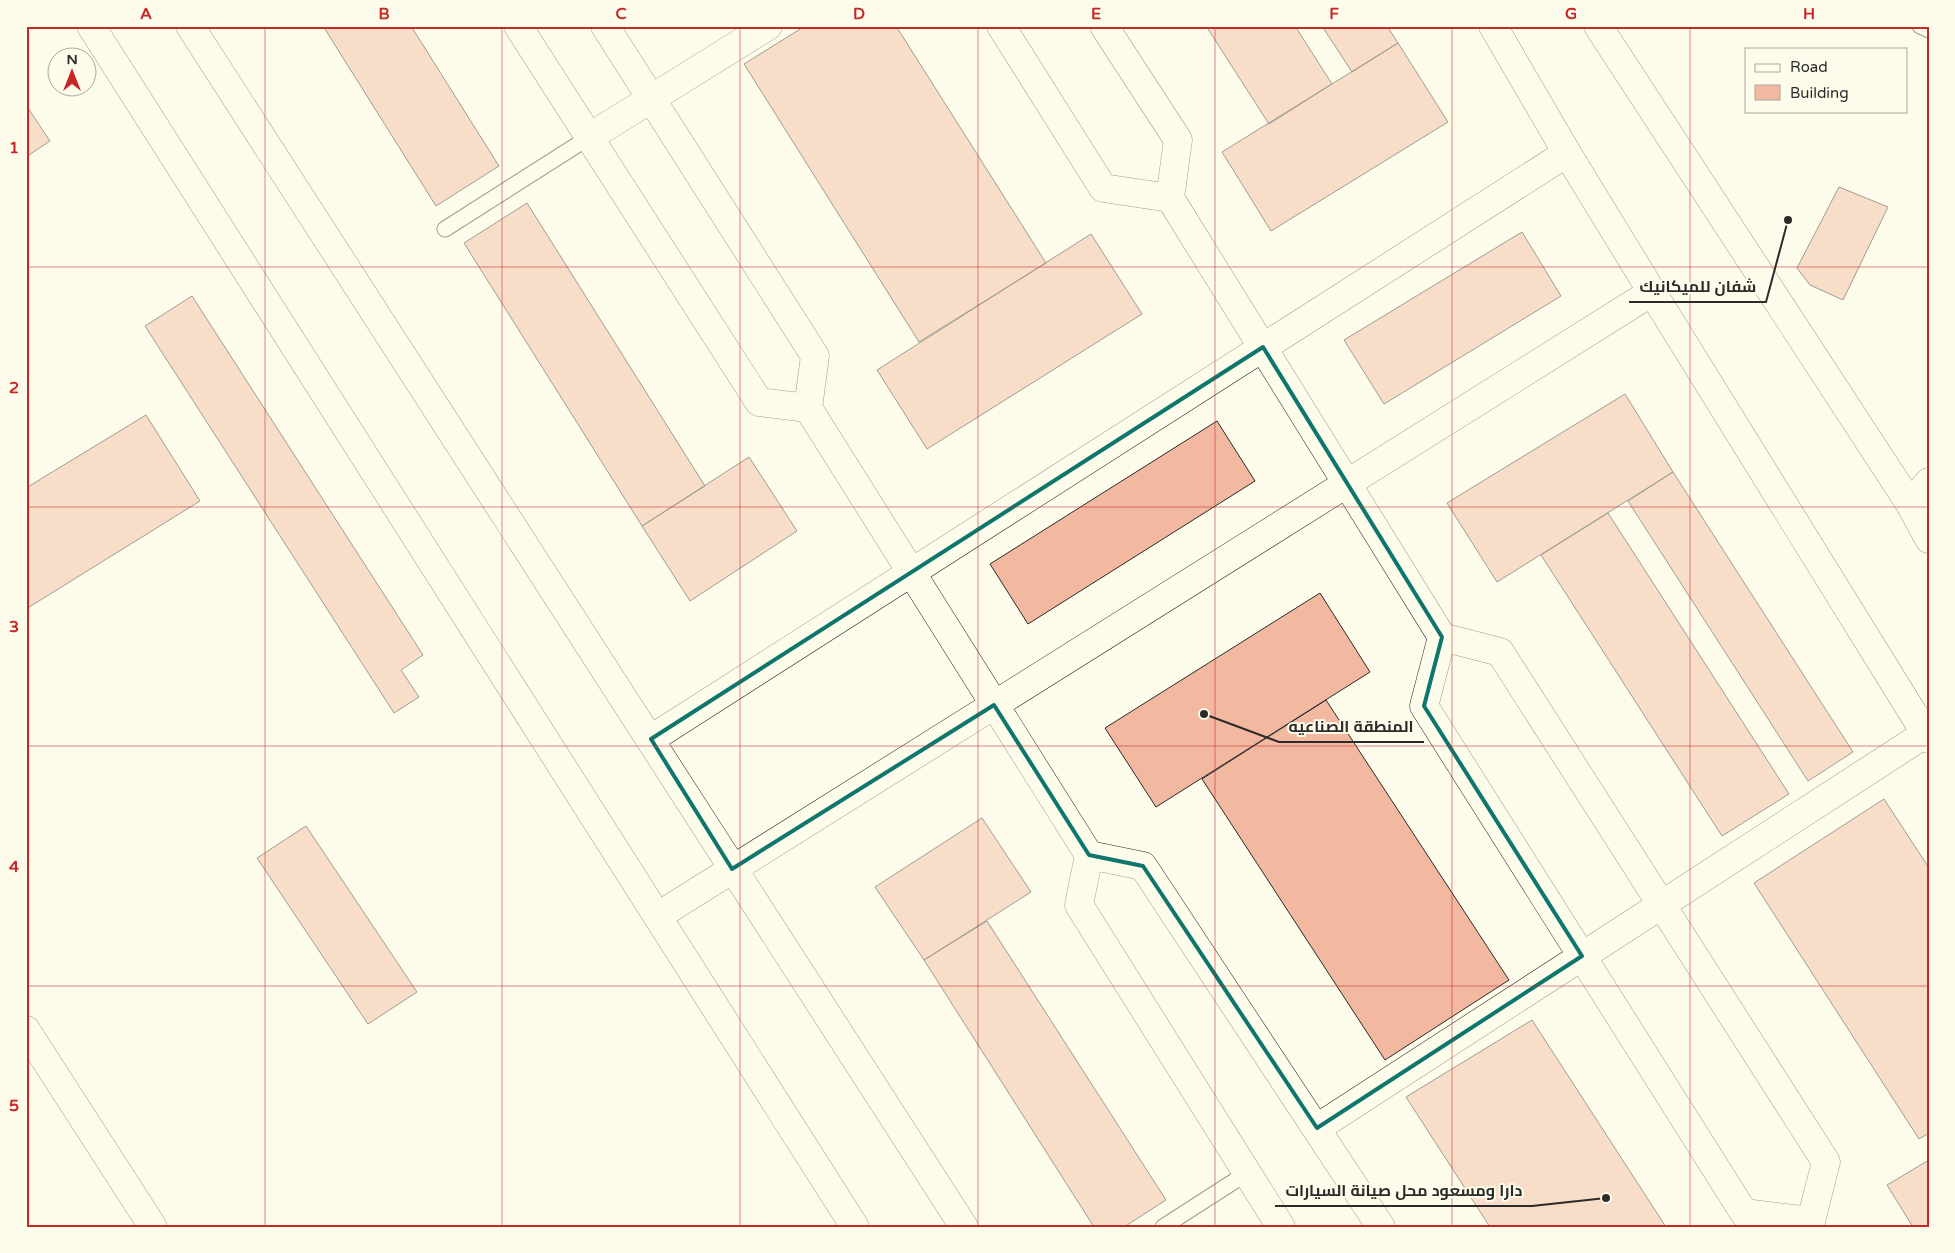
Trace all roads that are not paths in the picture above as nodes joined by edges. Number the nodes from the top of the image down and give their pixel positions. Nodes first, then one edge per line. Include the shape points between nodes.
1 (91, 26) edge
2 (190, 26) edge
3 (518, 26) edge
4 (605, 26) edge
5 (768, 26) edge
6 (1001, 26) edge
7 (1104, 26) edge
8 (1493, 26) edge
9 (1598, 26) edge
10 (1920, 26) edge
11 (1929, 30) edge
12 (652, 98) junction
13 (588, 138) junction
14 (1567, 153) junction
15 (1170, 198) junction
16 (444, 229) dead end
17 (1652, 292) junction
18 (1263, 347) junction
19 (808, 408) junction
20 (1929, 482) edge
21 (1347, 483) junction
22 (1910, 504) junction
23 (1929, 539) edge
24 (911, 572) junction
25 (1442, 637) junction
26 (994, 705) junction
27 (1927, 736) edge
28 (651, 739) junction
29 (1089, 855) junction
30 (732, 869) junction
31 (1661, 905) junction
32 (658, 916) junction
33 (1582, 956) junction
34 (26, 1030) edge
35 (1317, 1128) junction
36 (1247, 1174) junction
37 (1812, 1224) edge
38 (153, 1227) edge
39 (856, 1227) edge
40 (964, 1227) edge
41 (1163, 1227) edge
42 (1281, 1227) edge
43 (1381, 1227) edge

1 - 32 street
2 - 28 street
3 - 13 street
4 - 12 street
5 - 12 street
6 - 15 street via 1103,188
7 - 15 street via 1178,140
8 - 14 street
9 - 22 street
10 - 11 lane
12 - 13 street
12 - 19 street via 815,356
13 - 16 lane
13 - 19 street via 759,402
14 - 17 street
14 - 18 street
15 - 18 street
17 - 21 street
17 - 27 street
18 - 21 street
18 - 24 street
19 - 24 street
20 - 22 street
21 - 25 street
21 - 26 street
22 - 23 street
24 - 26 street
24 - 28 street
25 - 31 street via 1500,652
25 - 33 street via 1424,706
26 - 29 street
26 - 30 street
27 - 31 street
28 - 30 street
29 - 35 street via 1143,866
29 - 36 street via 1079,905
30 - 32 street
30 - 40 street
31 - 33 street
31 - 37 street via 1826,1162
32 - 39 street
33 - 35 street
33 - 37 street via 1744,1213
34 - 38 street
35 - 43 street
36 - 41 lane
36 - 42 street

